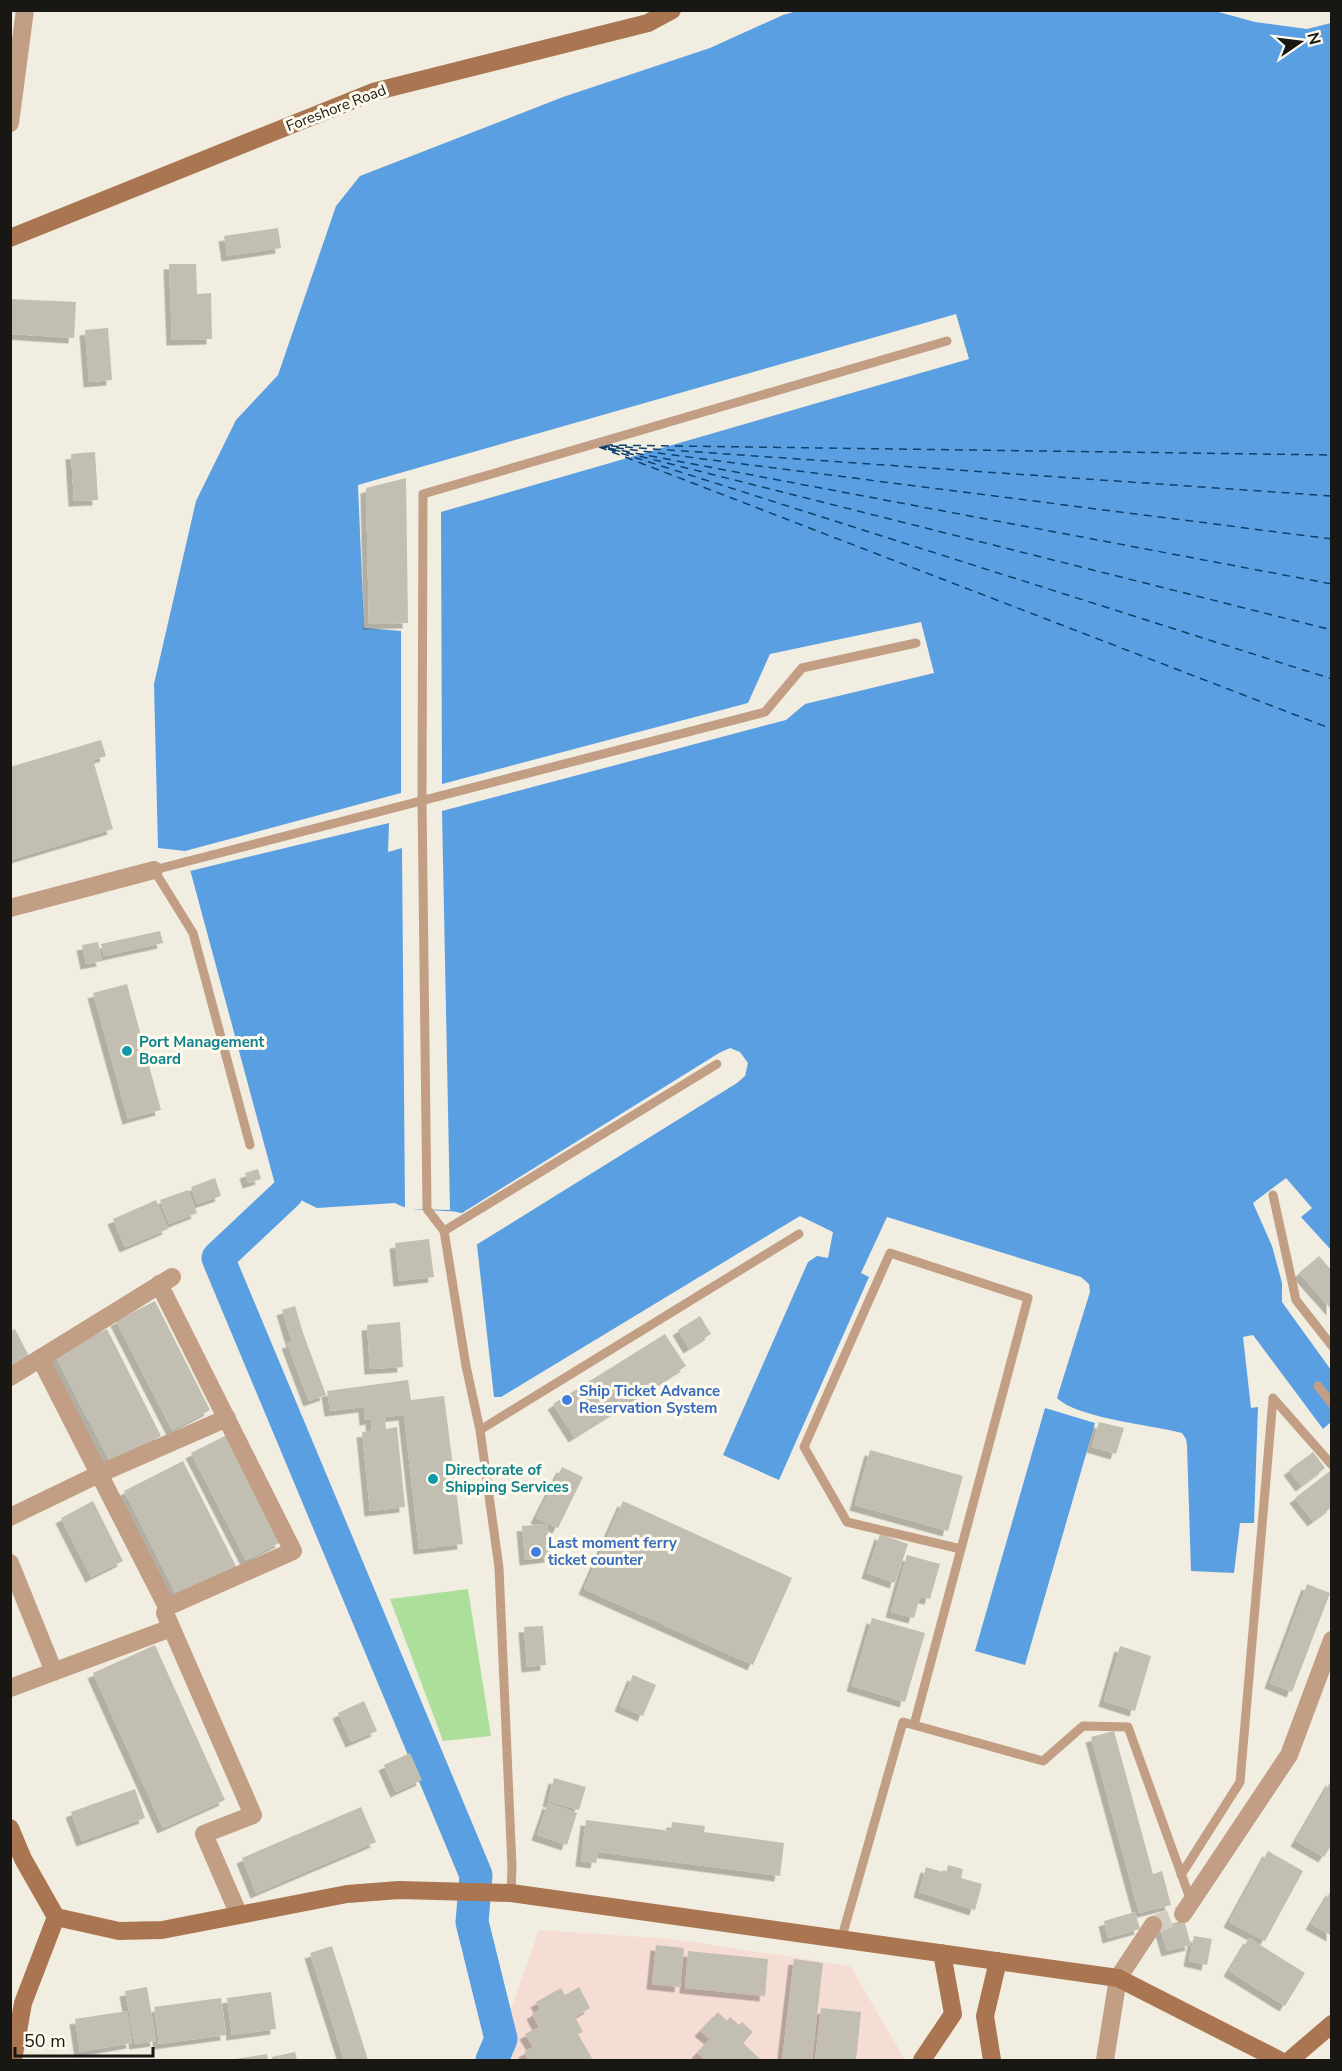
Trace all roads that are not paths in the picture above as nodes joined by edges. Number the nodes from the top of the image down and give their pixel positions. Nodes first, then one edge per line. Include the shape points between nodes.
1 (25, 10) edge
2 (672, 10) edge
3 (10, 123) edge
4 (10, 238) edge
5 (947, 341) dead end
6 (916, 643) dead end
7 (422, 801) junction
8 (154, 870) junction
9 (10, 908) edge
10 (717, 1064) dead end
11 (250, 1145) dead end
12 (1273, 1195) dead end
13 (444, 1231) junction
14 (799, 1234) dead end
15 (1332, 1346) edge
16 (40, 1358) junction
17 (10, 1377) edge
18 (1318, 1386) dead end
19 (1332, 1404) edge
20 (227, 1418) junction
21 (480, 1431) junction
22 (1332, 1465) edge
23 (99, 1474) junction
24 (10, 1517) edge
25 (961, 1549) junction
26 (10, 1563) edge
27 (167, 1607) junction
28 (171, 1628) junction
29 (1332, 1640) edge
30 (54, 1672) junction
31 (10, 1688) edge
32 (914, 1725) junction
33 (10, 1828) edge
34 (1181, 1875) junction
35 (502, 1893) junction
36 (1187, 1908) joint
37 (239, 1915) junction
38 (56, 1917) junction
39 (1153, 1925) tunnel mouth
40 (841, 1940) junction
41 (942, 1953) junction
42 (999, 1961) junction
43 (1118, 1978) junction
44 (1332, 2024) edge
45 (13, 2061) edge
46 (922, 2061) edge
47 (992, 2061) edge
48 (1105, 2061) edge
49 (1279, 2061) edge
50 (1290, 2061) edge

1 - 3 street
2 - 4 street, Foreshore Road via 648,23 373,92
5 - 7 lane via 423,494
6 - 7 lane via 802,668 765,712
7 - 8 lane
7 - 13 lane via 427,1209
8 - 9 street
8 - 11 lane via 193,933
10 - 13 lane
12 - 15 lane via 1296,1300
13 - 21 lane
14 - 21 lane
16 - 17 street
16 - 20 street via 166,1280
16 - 23 street
18 - 19 lane
20 - 23 street
20 - 27 street via 293,1551
21 - 35 lane via 499,1568 512,1867
22 - 34 lane via 1273,1398 1240,1782
23 - 24 street
23 - 27 street
25 - 25 lane via 1028,1298 890,1253 804,1447 847,1522
25 - 32 lane
26 - 30 street
27 - 28 street via 165,1613
28 - 30 street
28 - 37 street via 253,1815 204,1834
29 - 36 street via 1288,1755
30 - 31 street
32 - 34 lane via 1043,1761 1083,1726 1128,1727
32 - 40 lane via 903,1722
33 - 38 street
34 - 36 lane
35 - 37 street via 399,1890 347,1894
35 - 40 street
37 - 38 street via 162,1930 119,1931
38 - 45 street via 23,2003
39 - 43 street
40 - 41 street
41 - 42 street
41 - 46 street via 953,2014
42 - 43 street
42 - 47 street via 985,2016
43 - 48 street
43 - 49 street
44 - 50 street

